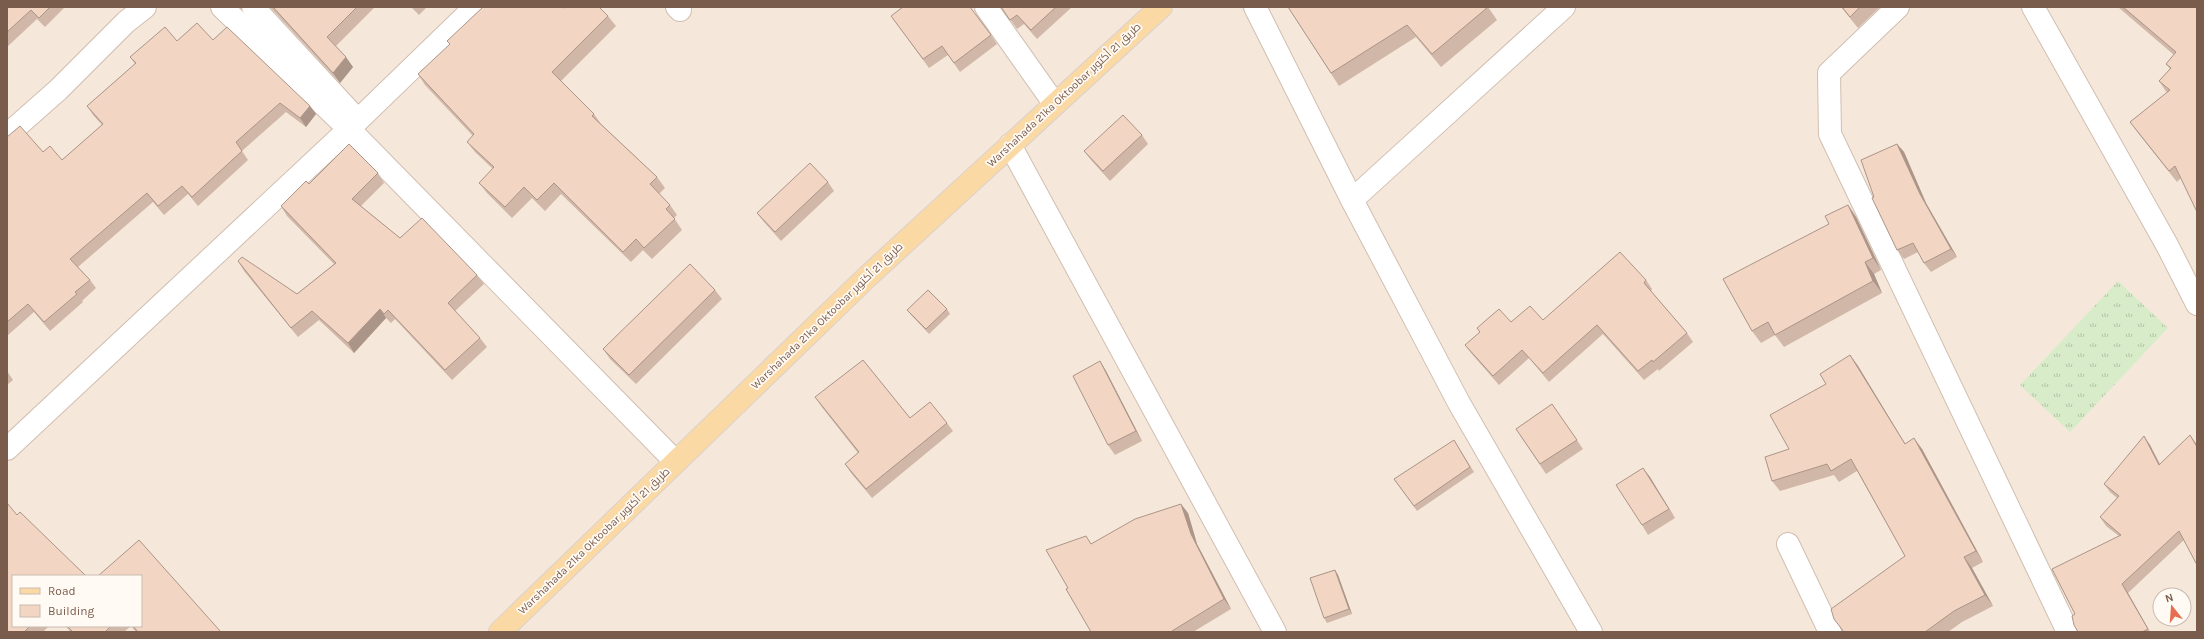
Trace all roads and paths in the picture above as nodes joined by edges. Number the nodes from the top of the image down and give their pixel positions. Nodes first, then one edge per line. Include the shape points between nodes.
1 (145, 7) edge
2 (222, 7) edge
3 (253, 7) edge
4 (475, 7) edge
5 (986, 7) edge
6 (1161, 7) edge
7 (1255, 7) edge
8 (1564, 7) edge
9 (1898, 7) edge
10 (2033, 7) edge
11 (1054, 103) junction
12 (349, 129) junction
13 (7, 135) edge
14 (1010, 145) junction
15 (1352, 200) junction
16 (2197, 304) edge
17 (7, 449) edge
18 (675, 461) junction
19 (1788, 544) dead end
20 (500, 632) edge
21 (1275, 632) edge
22 (1591, 632) edge
23 (1830, 632) edge
24 (2068, 632) edge

1 - 13 street
2 - 12 street
3 - 18 street
4 - 12 street
5 - 11 street
6 - 11 main road, Warshahada 21ka Oktoobar طريق 21 أكتوبر
7 - 15 street
8 - 15 street
9 - 24 street via 1829,73 1830,134
10 - 16 street via 2167,245
11 - 14 main road, Warshahada 21ka Oktoobar طريق 21 أكتوبر
12 - 17 street
12 - 18 street
14 - 18 main road, Warshahada 21ka Oktoobar طريق 21 أكتوبر via 868,276
14 - 21 street
15 - 22 street via 1459,403
18 - 20 main road, Warshahada 21ka Oktoobar طريق 21 أكتوبر
19 - 23 street

